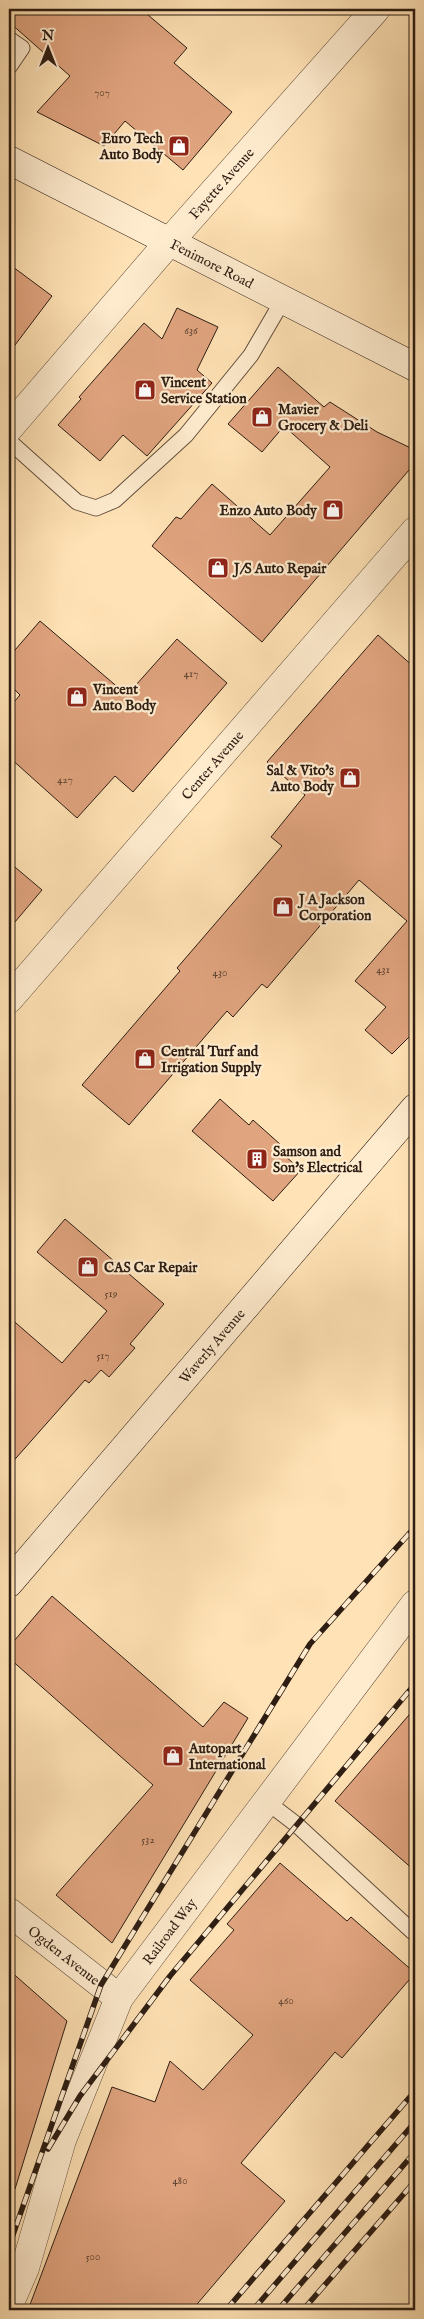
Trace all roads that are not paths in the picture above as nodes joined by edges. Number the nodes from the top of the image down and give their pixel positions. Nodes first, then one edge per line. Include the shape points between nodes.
1 (376, 9) edge
2 (9, 39) edge
3 (9, 67) edge
4 (9, 160) edge
5 (170, 241) junction
6 (283, 300) junction
7 (415, 367) edge
8 (9, 428) edge
9 (9, 441) edge
10 (415, 531) edge
11 (9, 1000) edge
12 (415, 1108) edge
13 (9, 1583) edge
14 (415, 1604) edge
15 (267, 1802) junction
16 (9, 1912) edge
17 (413, 1932) dead end
18 (119, 1998) junction
19 (11, 2295) edge

1 - 5 street, Fayette Avenue
2 - 3 lane via 22,48
4 - 5 street, Fenimore Road
5 - 6 street, Fenimore Road
5 - 8 street, Fayette Avenue
6 - 7 street, Fenimore Road
6 - 9 lane via 251,355 186,435 115,500 96,508 77,502
10 - 11 street, Center Avenue
12 - 13 street, Waverly Avenue
14 - 15 street, Railroad Way
15 - 17 lane via 297,1825
15 - 18 street, Railroad Way
16 - 18 street, Ogden Avenue
18 - 19 street, Railroad Way via 62,2140 25,2268

